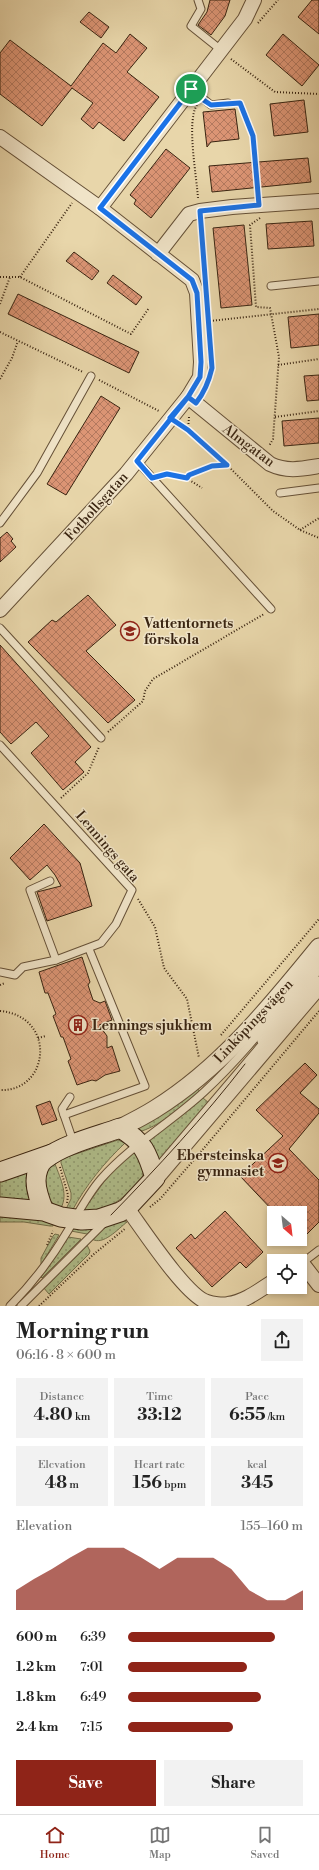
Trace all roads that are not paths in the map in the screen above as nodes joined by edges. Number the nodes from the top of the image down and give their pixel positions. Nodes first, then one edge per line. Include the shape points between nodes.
1 (198, 0) edge
2 (254, 0) edge
3 (221, 50) junction
4 (191, 89) junction
5 (228, 103) road end
6 (0, 137) edge
7 (319, 201) edge
8 (100, 208) junction
9 (158, 254) junction
10 (319, 281) edge
11 (271, 286) dead end
12 (91, 376) road end
13 (188, 397) junction
14 (137, 461) junction
15 (319, 466) edge
16 (319, 488) edge
17 (280, 493) dead end
18 (0, 523) edge
19 (271, 609) road end
20 (0, 610) edge
21 (0, 628) edge
22 (101, 738) road end
23 (0, 745) edge
24 (50, 881) dead end
25 (319, 948) edge
26 (89, 949) junction
27 (56, 960) junction
28 (319, 962) edge
29 (319, 970) edge
30 (0, 972) edge
31 (319, 985) edge
32 (237, 1081) junction
33 (70, 1097) dead end
34 (64, 1115) junction
35 (120, 1128) junction
36 (139, 1142) junction
37 (74, 1144) junction
38 (55, 1153) junction
39 (0, 1172) edge
40 (155, 1178) junction
41 (0, 1207) edge
42 (44, 1211) junction
43 (119, 1212) junction
44 (74, 1219) junction
45 (319, 1250) edge
46 (307, 1259) edge
47 (307, 1271) edge
48 (267, 1284) edge
49 (319, 1285) edge
50 (218, 1305) edge
51 (10, 1306) edge
52 (20, 1306) edge

1 - 3 lane via 201,9 191,26
2 - 3 street via 245,19
3 - 4 street
4 - 5 lane via 211,105
4 - 8 street
6 - 8 street
7 - 9 street via 259,205 190,214
8 - 9 street
9 - 13 street, Fotbollsgatan via 192,280 197,293 200,377
10 - 11 lane
12 - 18 lane via 37,473
13 - 14 street, Fotbollsgatan
13 - 15 street, Almgatan via 270,464 292,470
14 - 19 lane
14 - 20 street, Fotbollsgatan
16 - 17 lane
21 - 22 lane
23 - 26 lane, Lennings gata via 132,890 116,924 102,943
24 - 27 lane via 30,890
25 - 35 street, Linköpingsvägen via 262,1016 224,1054 156,1108
26 - 27 lane, Lennings gata
26 - 34 lane via 144,1086
27 - 30 lane, Lennings gata via 24,967 15,975
28 - 36 lane via 234,1063 192,1102
29 - 32 lane via 268,1032 245,1064
31 - 32 street, Linköpingsvägen
32 - 40 street, Linköpingsvägen
33 - 34 lane via 62,1109
34 - 37 lane
35 - 36 main road
35 - 37 main road
36 - 40 main road via 151,1161
36 - 44 lane via 101,1179
37 - 38 main road
38 - 39 main road
38 - 42 main road via 40,1164 36,1180
40 - 43 main road
41 - 42 main road
42 - 44 main road
43 - 44 main road via 90,1220
43 - 50 street via 190,1290 206,1302
43 - 52 lane
44 - 51 lane via 34,1281
45 - 46 lane
47 - 49 street
48 - 50 street via 244,1299

